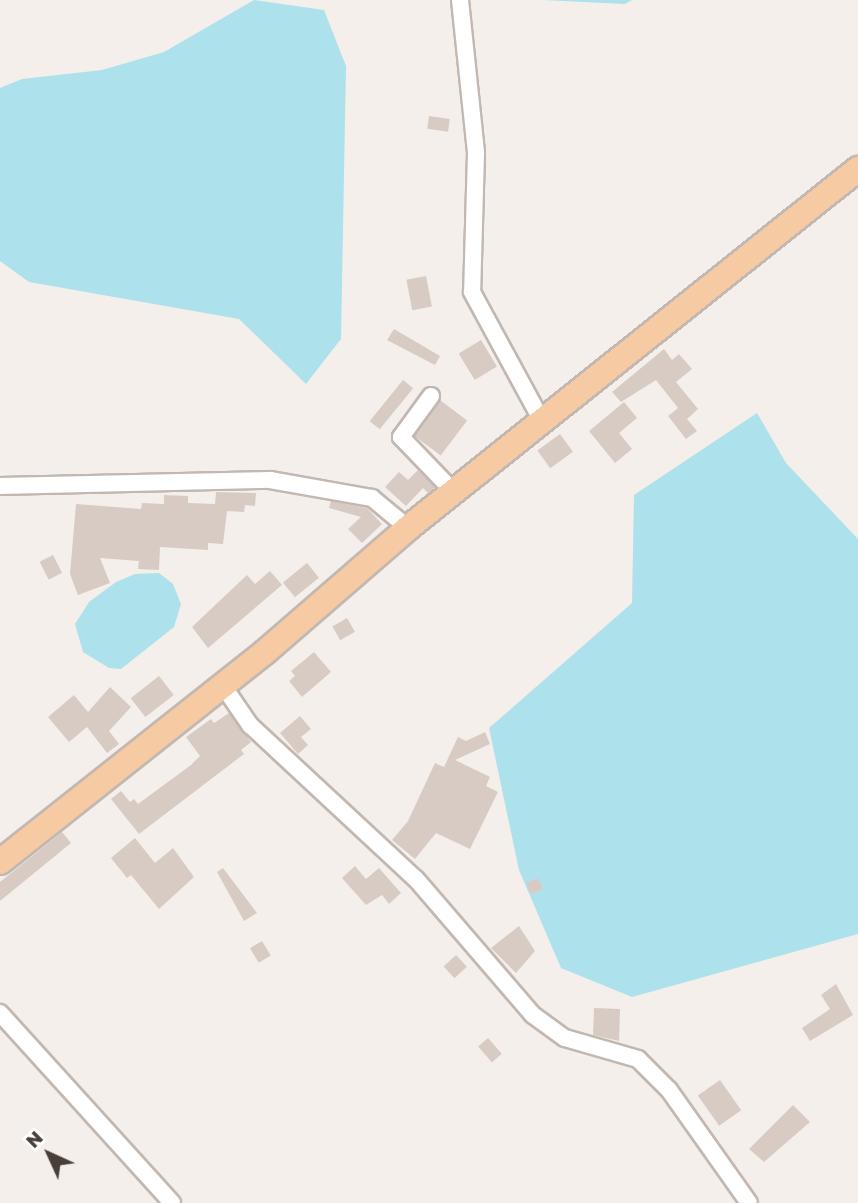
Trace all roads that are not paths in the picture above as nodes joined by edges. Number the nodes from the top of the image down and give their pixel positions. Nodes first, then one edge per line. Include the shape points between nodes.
1 (460, 0) edge
2 (858, 169) edge
3 (431, 396) dead end
4 (542, 421) junction
5 (0, 486) edge
6 (454, 492) junction
7 (408, 528) junction
8 (222, 684) junction
9 (0, 862) edge
10 (0, 1013) edge
11 (172, 1203) edge
12 (749, 1203) edge

1 - 4 street via 475,153 472,292
2 - 4 main road
3 - 6 street via 401,437
4 - 6 main road
5 - 7 street via 270,480 372,498
6 - 7 main road
7 - 8 main road
8 - 9 main road
8 - 12 street via 250,725 416,879 533,1015 565,1038 638,1059 669,1090
10 - 11 street

